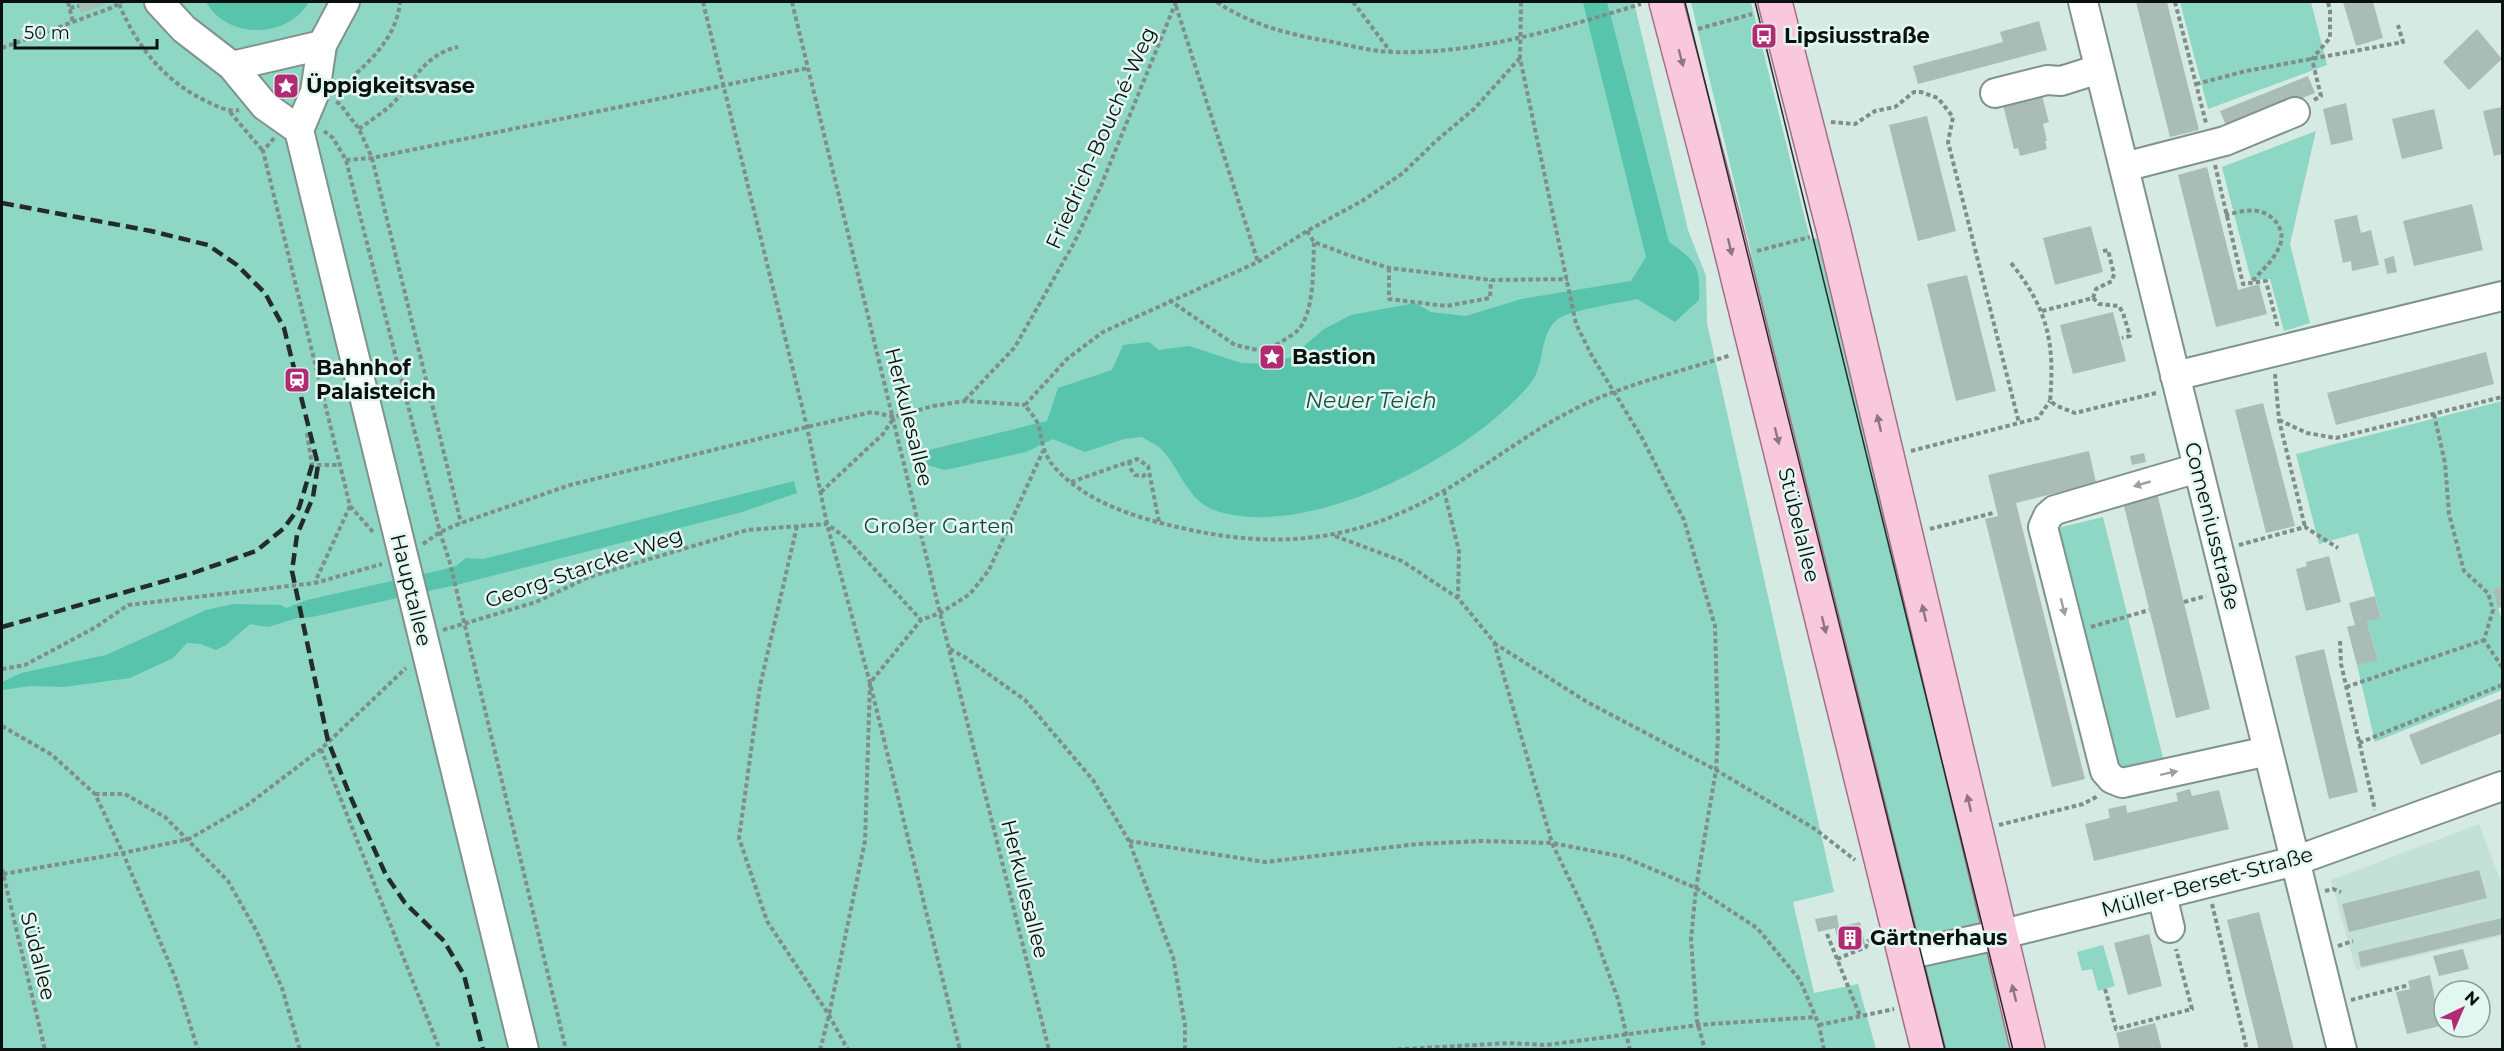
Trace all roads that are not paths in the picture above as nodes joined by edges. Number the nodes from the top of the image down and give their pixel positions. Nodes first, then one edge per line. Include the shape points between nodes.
1 (159, 2) edge
2 (345, 2) edge
3 (1666, 2) edge
4 (2083, 2) edge
5 (1764, 8) edge
6 (322, 45) junction
7 (232, 66) junction
8 (2099, 69) junction
9 (1995, 93) dead end
10 (2295, 112) road end
11 (294, 114) junction
12 (2124, 167) junction
13 (2502, 296) edge
14 (2177, 382) junction
15 (2198, 468) junction
16 (2268, 751) junction
17 (2502, 786) edge
18 (2295, 861) junction
19 (2162, 895) junction
20 (2170, 928) road end
21 (1999, 935) junction
22 (1893, 946) junction
23 (524, 1050) edge
24 (1928, 1050) edge
25 (2028, 1050) edge
26 (2342, 1050) edge

1 - 7 street, Hauptallee via 184,29
2 - 6 street, Hauptallee
3 -> 22 main road, Stübelallee via 1725,226
4 - 8 street, Comeniusstraße
21 -> 5 main road via 1834,232
6 - 7 street
6 - 11 street, Hauptallee
7 - 11 street, Hauptallee
8 - 9 street via 2061,81 2047,80
8 - 12 street, Comeniusstraße
10 - 12 street via 2211,144
11 - 23 street, Hauptallee
12 - 14 street, Comeniusstraße
13 - 14 street via 2278,352
14 - 15 street, Comeniusstraße
15 - 16 street, Comeniusstraße
15 -> 16 street via 2055,510 2043,527 2105,771 2112,779 2122,783
16 - 18 street, Comeniusstraße
17 - 18 street, Müller-Berset-Straße
18 - 19 street, Müller-Berset-Straße
18 - 26 street, Comeniusstraße
19 - 20 street
19 - 21 street, Müller-Berset-Straße
21 - 22 street, Müller-Berset-Straße
25 -> 21 main road
22 - 24 main road, Stübelallee

